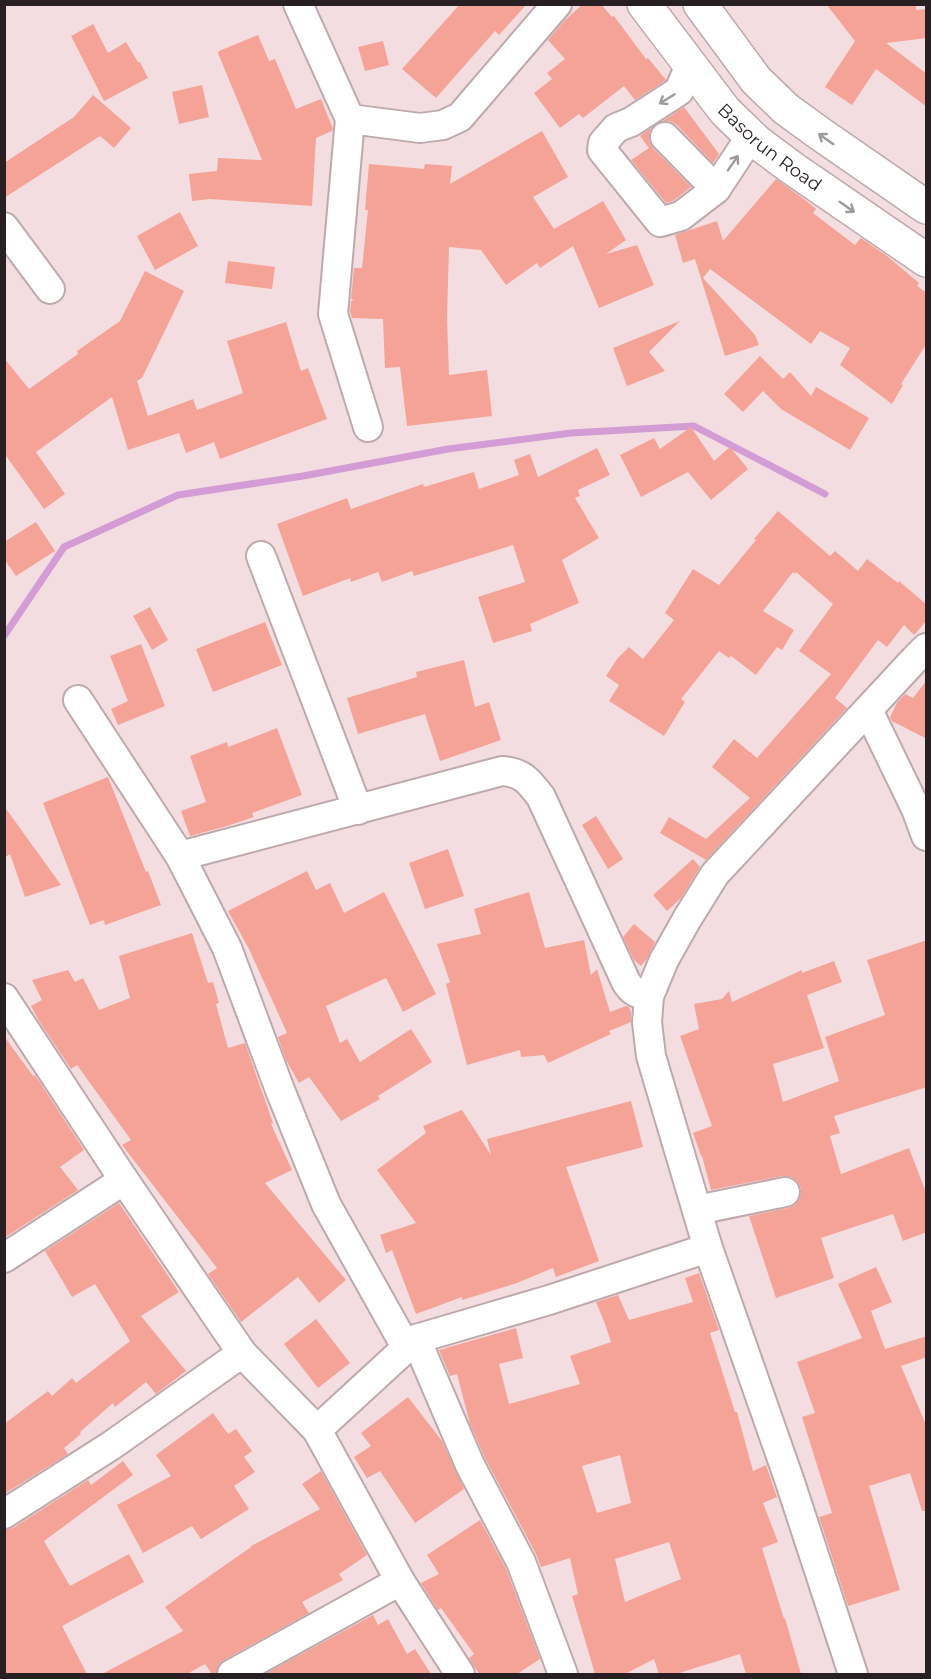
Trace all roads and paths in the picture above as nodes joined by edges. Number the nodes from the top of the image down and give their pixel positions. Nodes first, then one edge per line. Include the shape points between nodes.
1 (298, 4) edge
2 (557, 4) edge
3 (644, 4) edge
4 (700, 4) edge
5 (690, 65) junction
6 (350, 119) junction
7 (751, 136) junction
8 (665, 137) dead end
9 (716, 189) junction
10 (927, 207) edge
11 (4, 227) edge
12 (927, 260) edge
13 (51, 289) dead end
14 (368, 427) dead end
15 (261, 556) dead end
16 (927, 648) edge
17 (78, 700) dead end
18 (868, 710) junction
19 (358, 810) junction
20 (927, 836) edge
21 (180, 856) junction
22 (649, 996) junction
23 (4, 998) edge
24 (124, 1180) junction
25 (785, 1192) dead end
26 (697, 1210) junction
27 (708, 1248) junction
28 (4, 1258) edge
29 (411, 1343) junction
30 (242, 1353) junction
31 (317, 1430) junction
32 (4, 1514) edge
33 (400, 1581) junction
34 (240, 1673) edge
35 (460, 1674) edge
36 (563, 1674) edge
37 (853, 1674) edge

1 - 6 street
2 - 6 street via 460,117 443,125 420,128
3 - 5 main road, Basorun Road
10 -> 4 main road, Basorun Road via 786,109 756,80
5 - 7 main road, Basorun Road via 725,111
5 -> 9 street via 679,91 616,128 602,150 660,222 681,216
6 - 14 street via 333,314
9 -> 7 street
7 -> 12 main road, Basorun Road
8 - 9 street
11 - 13 street
15 - 19 street
16 - 18 street
17 - 21 street
18 - 20 street
18 - 22 street via 715,874 664,960
19 - 21 street
19 - 22 street via 502,771 522,776 541,797 626,982 637,994
21 - 29 street via 227,948 326,1204
22 - 26 street via 651,1056
23 - 24 street
24 - 28 street
24 - 30 street
25 - 26 street
26 - 27 street
27 - 29 street
27 - 37 street
29 - 31 street
29 - 36 street via 521,1562
30 - 31 street
30 - 32 street via 112,1445
31 - 33 street
33 - 34 street
33 - 35 street

